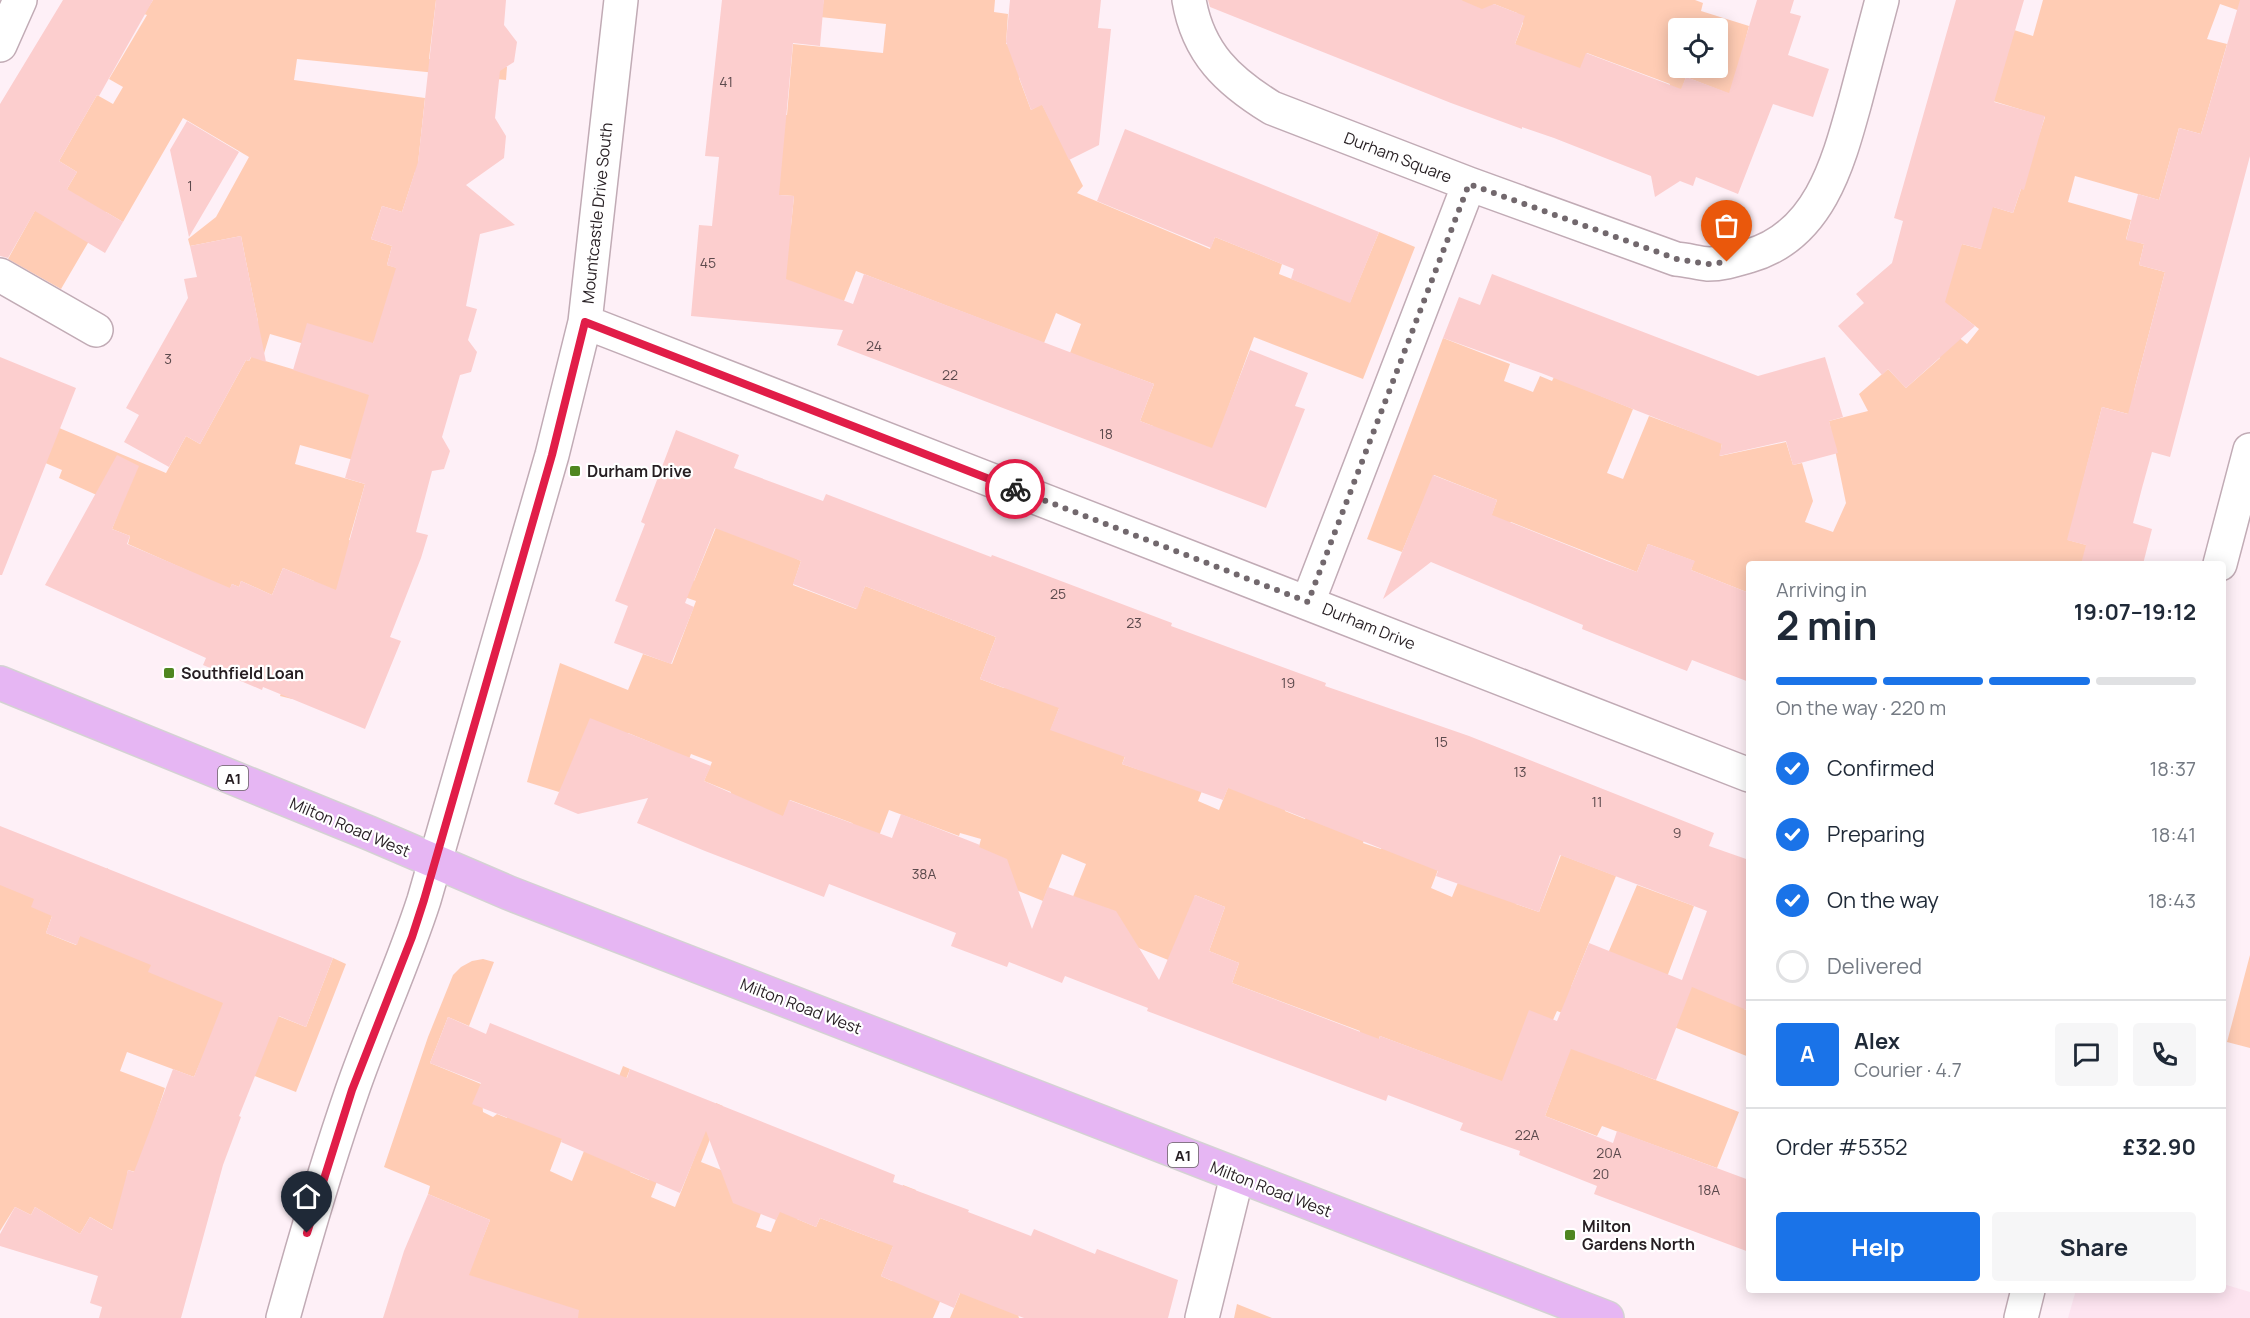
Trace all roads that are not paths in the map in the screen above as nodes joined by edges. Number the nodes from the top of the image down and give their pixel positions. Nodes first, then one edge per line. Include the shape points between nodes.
1 (20, 0) edge
2 (621, 0) edge
3 (1189, 0) edge
4 (1882, 0) edge
5 (0, 45) edge
6 (1469, 184) junction
7 (0, 275) edge
8 (585, 322) junction
9 (96, 330) dead end
10 (2250, 450) edge
11 (2221, 561) edge
12 (1308, 602) junction
13 (0, 683) edge
14 (1746, 774) edge
15 (435, 863) junction
16 (1238, 1176) junction
17 (2027, 1293) edge
18 (283, 1318) edge
19 (1202, 1318) edge
20 (1607, 1318) edge
21 (2021, 1318) edge

1 - 5 street
2 - 8 street, Mountcastle Drive South
3 - 6 street, Durham Square via 1203,43 1223,72 1244,90 1309,124
4 - 6 street, Durham Square via 1844,142 1826,192 1798,227 1778,244 1759,253 1708,264 1677,259
6 - 12 street
7 - 9 street
8 - 12 street, Durham Drive
8 - 15 street, Mountcastle Drive South via 552,455
10 - 11 street
12 - 14 street, Durham Drive
13 - 15 main road, Milton Road West / A1
15 - 16 main road, Milton Road West / A1
15 - 18 street, Mountcastle Drive South via 412,937 352,1090
16 - 19 street
16 - 20 main road, Milton Road West / A1
17 - 21 street

